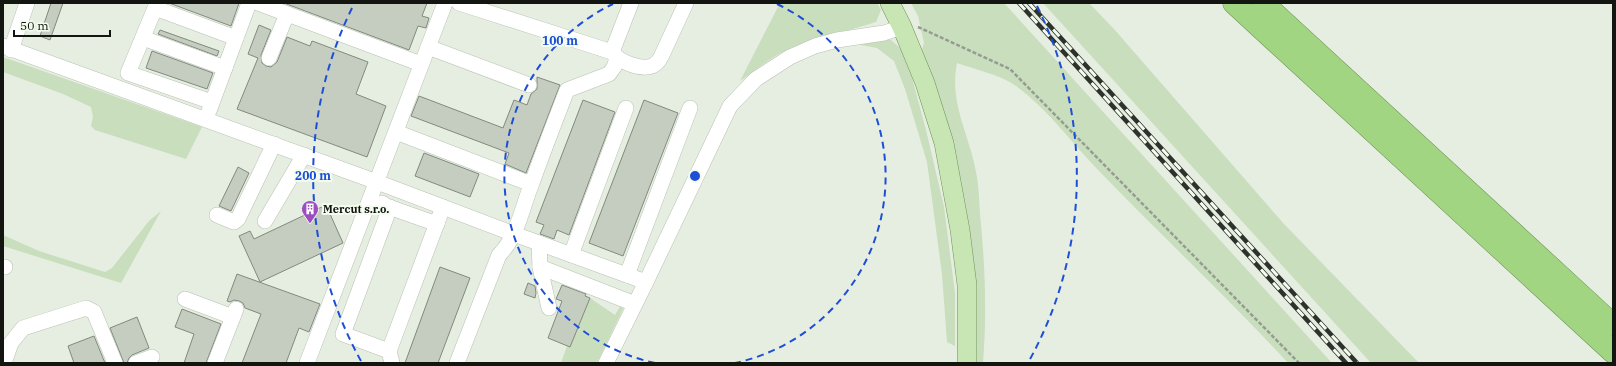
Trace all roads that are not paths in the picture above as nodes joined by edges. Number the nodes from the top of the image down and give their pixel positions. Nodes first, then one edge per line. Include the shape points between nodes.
1 (27, 3) edge
2 (250, 3) edge
3 (445, 3) edge
4 (459, 3) edge
5 (631, 3) edge
6 (686, 3) edge
7 (890, 3) edge
8 (1234, 3) edge
9 (1263, 3) edge
10 (156, 6) edge
11 (287, 14) junction
12 (902, 27) junction
13 (142, 38) junction
14 (236, 38) junction
15 (428, 47) junction
16 (7, 48) edge
17 (615, 55) junction
18 (269, 58) dead end
19 (421, 64) junction
20 (225, 68) junction
21 (529, 85) dead end
22 (212, 102) junction
23 (626, 108) dead end
24 (690, 108) dead end
25 (206, 119) junction
26 (396, 132) junction
27 (274, 144) junction
28 (304, 156) junction
29 (531, 184) junction
30 (374, 189) junction
31 (390, 207) junction
32 (443, 207) junction
33 (217, 215) dead end
34 (265, 221) dead end
35 (437, 224) junction
36 (514, 234) junction
37 (539, 243) junction
38 (571, 254) junction
39 (540, 267) junction
40 (627, 275) junction
41 (646, 282) junction
42 (185, 299) dead end
43 (635, 304) junction
44 (549, 308) dead end
45 (1613, 325) edge
46 (1613, 352) edge
47 (152, 357) dead end
48 (390, 357) edge
49 (4, 363) edge
50 (115, 363) edge
51 (136, 363) edge
52 (215, 363) edge
53 (307, 363) edge
54 (457, 363) edge
55 (606, 363) edge
56 (967, 363) edge

1 - 16 lane
2 - 11 lane
2 - 14 lane
3 - 15 lane
4 - 17 lane
5 - 17 lane
6 - 17 lane via 657,63 640,67
7 - 12 main road
8 - 46 highway
9 - 45 highway
10 - 13 lane
10 - 14 lane
11 - 18 lane
11 - 19 lane
12 - 41 lane via 884,33 815,46 790,57 756,79 730,106
12 - 56 main road via 925,83 944,143 967,285
13 - 20 lane
13 - 22 lane via 128,74
14 - 20 lane
15 - 19 lane
15 - 21 lane
16 - 25 lane
17 - 29 lane via 614,67 609,74 567,90
19 - 26 lane
20 - 22 lane
22 - 25 lane
23 - 38 lane
24 - 40 lane
25 - 27 lane
26 - 29 lane
26 - 30 lane
27 - 28 lane
27 - 33 lane via 238,219 234,222
28 - 30 lane
28 - 34 lane
29 - 36 lane
30 - 31 lane
30 - 32 lane
30 - 53 lane
31 - 35 lane
31 - 48 lane via 343,334
32 - 35 lane
32 - 36 lane
35 - 48 lane
36 - 37 lane
36 - 54 lane via 506,249 499,255
37 - 38 lane
37 - 39 lane
38 - 40 lane
39 - 43 lane
39 - 44 lane
40 - 41 lane
41 - 43 lane
42 - 52 lane via 234,313
43 - 55 lane
47 - 51 lane
49 - 50 lane via 12,343 23,328 86,308 94,312

